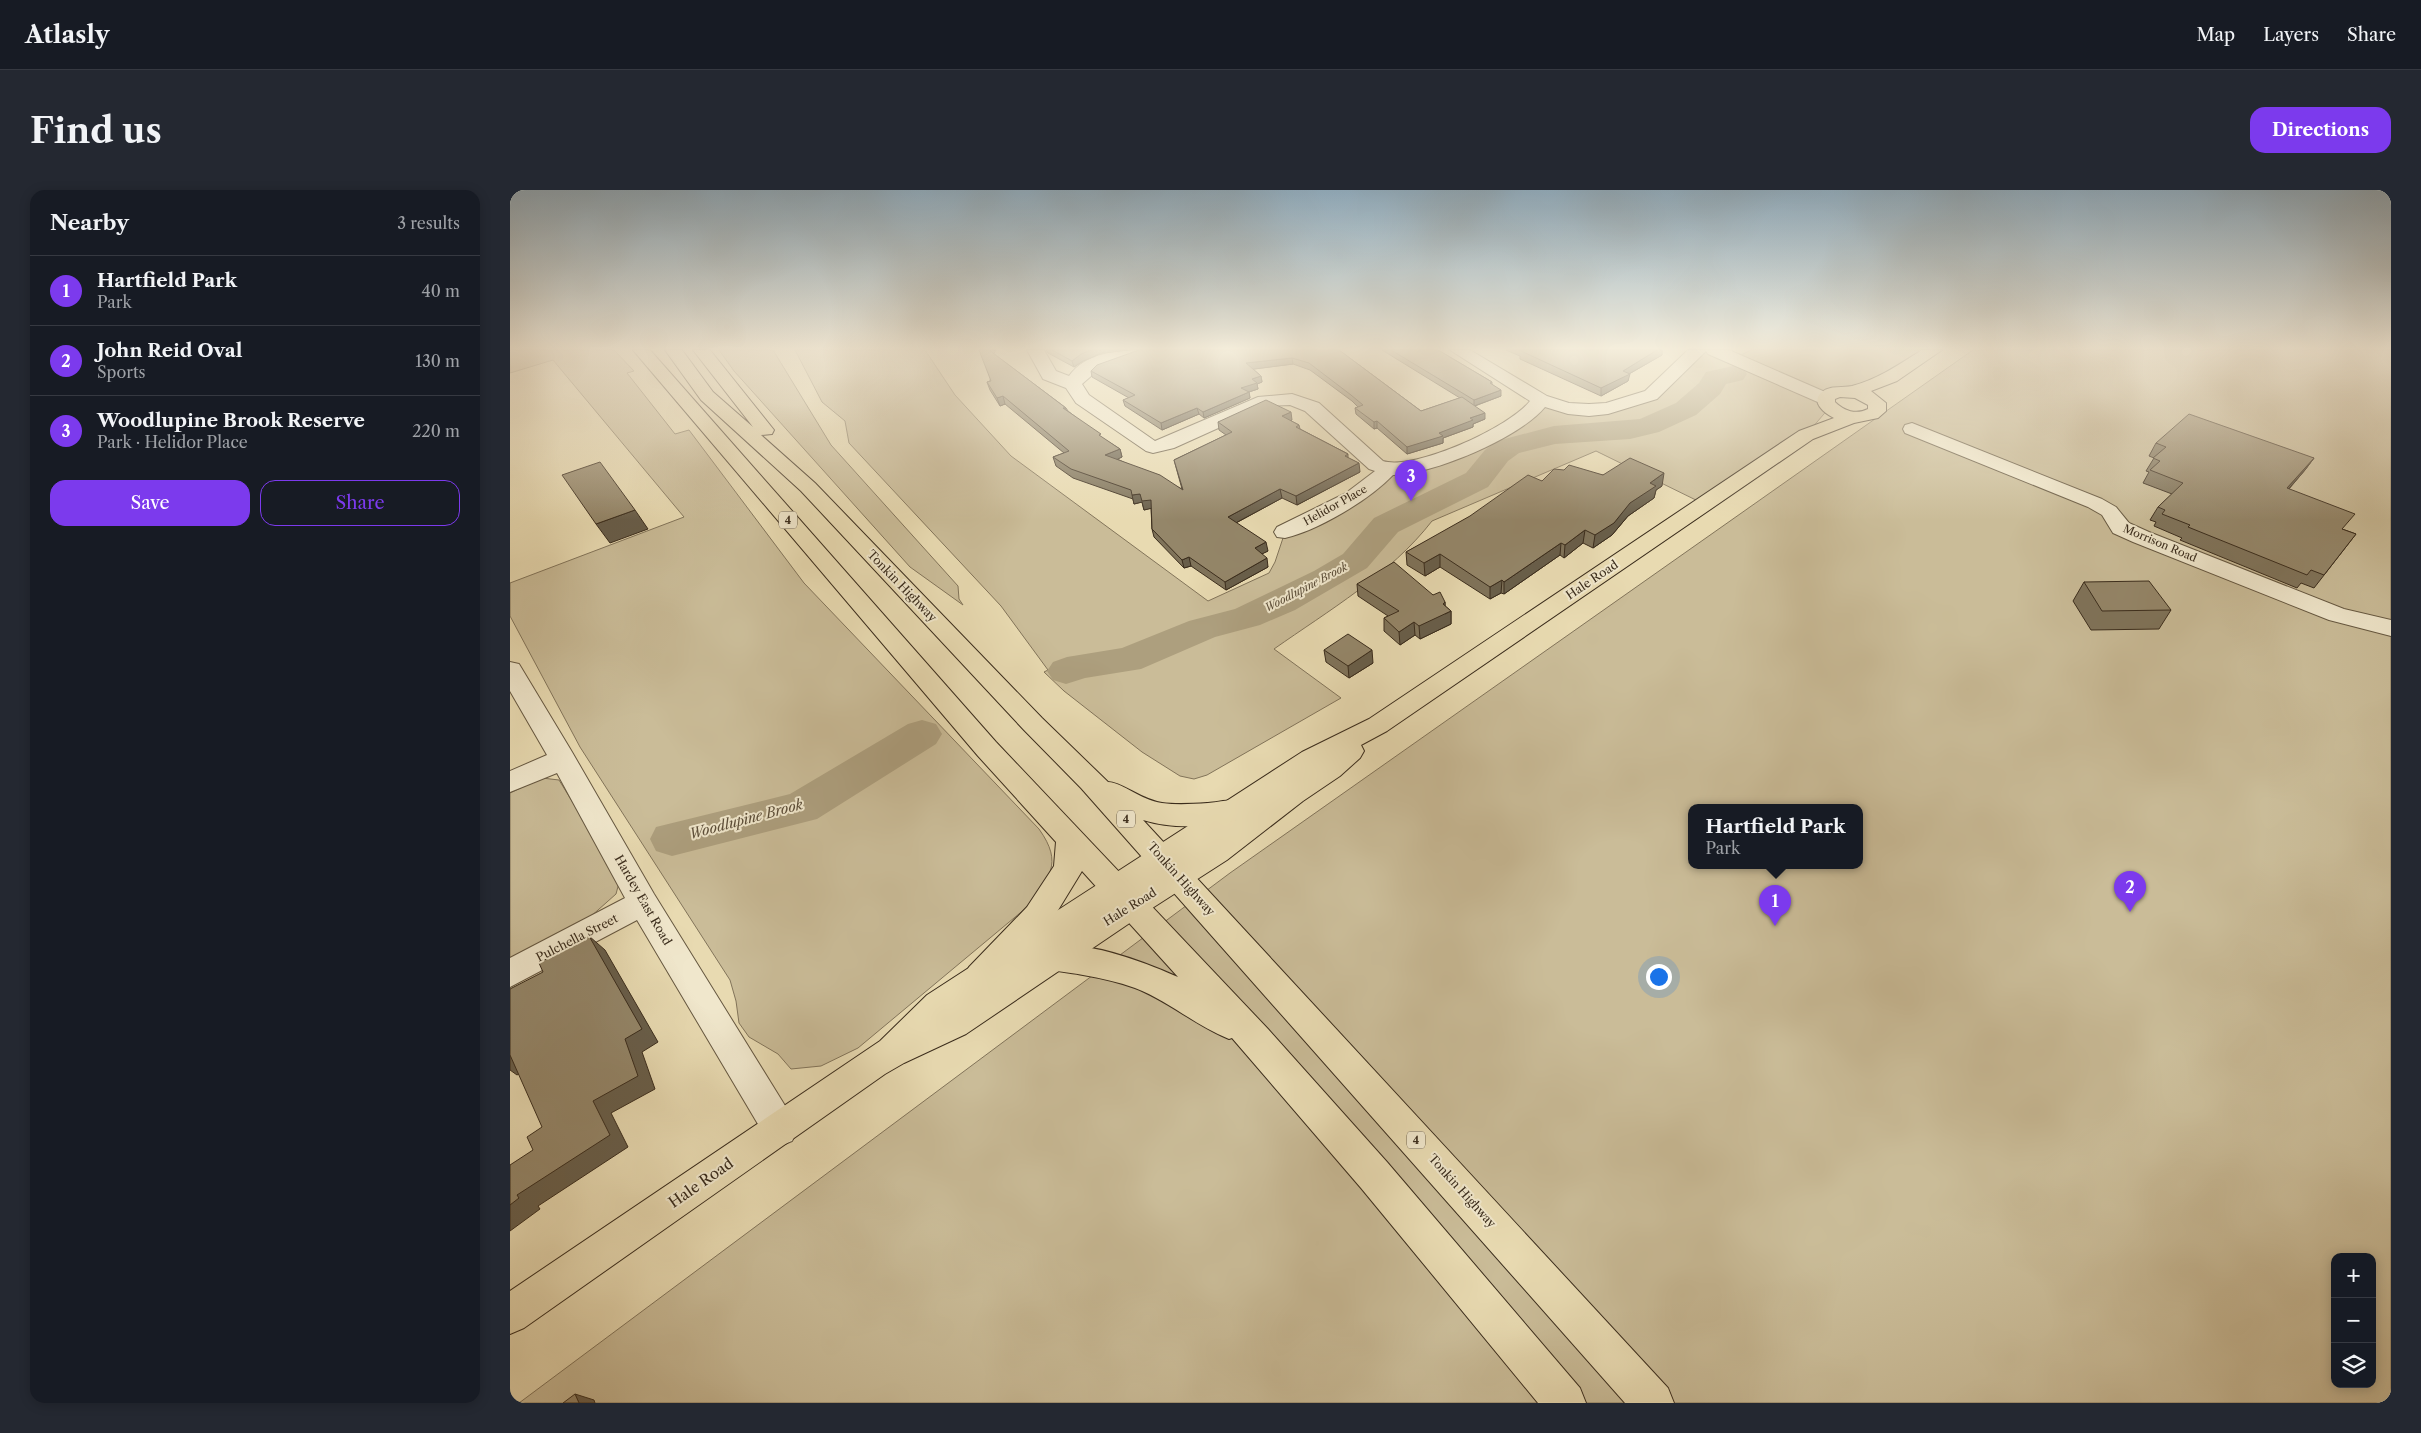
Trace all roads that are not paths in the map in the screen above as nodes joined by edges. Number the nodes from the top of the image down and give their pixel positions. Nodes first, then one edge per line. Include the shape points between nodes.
1 (690, 407) edge
2 (719, 407) edge
3 (745, 407) edge
4 (1093, 407) edge
5 (1251, 407) edge
6 (1311, 407) edge
7 (1537, 407) edge
8 (1563, 407) edge
9 (1614, 407) edge
10 (1829, 407) edge
11 (1844, 407) edge
12 (1878, 407) edge
13 (1852, 416) junction
14 (1912, 429) dead end
15 (1806, 436) junction
16 (1388, 469) junction
17 (808, 487) junction
18 (1285, 532) dead end
19 (2391, 628) edge
20 (510, 670) edge
21 (1378, 725) junction
22 (563, 759) junction
23 (1091, 781) junction
24 (510, 782) edge
25 (1236, 810) junction
26 (1070, 840) junction
27 (1170, 867) junction
28 (1124, 897) junction
29 (644, 903) junction
30 (1053, 958) junction
31 (510, 973) edge
32 (980, 977) junction
33 (1256, 1040) junction
34 (892, 1052) junction
35 (780, 1129) junction
36 (510, 1314) edge
37 (1565, 1403) edge
38 (1653, 1403) edge

1 - 26 main road, 4
2 - 17 main road, Tonkin Highway / 4
3 - 17 main road
4 - 5 street via 1153,447 1167,444
6 - 16 street via 1376,465
7 - 16 street via 1504,431 1417,466
8 - 9 street via 1589,410
10 - 15 main road, Hale Road
11 - 13 main road
12 - 13 main road, Hale Road via 1872,414
13 - 15 main road, Hale Road
14 - 19 street, Morrison Road via 2095,503 2109,511 2122,528 2141,537 2337,615
15 - 21 main road, Hale Road
16 - 18 street, Helidor Place via 1377,482
17 - 23 main road, Tonkin Highway / 4
20 - 22 street, Hardey East Road
21 - 25 main road, Hale Road via 1311,759
21 - 27 main road, Hale Road via 1331,770 1293,794 1217,852
22 - 24 street
22 - 29 street, Hardey East Road
23 - 25 main road via 1135,807 1154,812 1209,814
23 - 27 main road, Tonkin Highway / 4
25 - 27 main road, Hale Road
26 - 28 main road, 4
26 - 32 main road via 1069,868 1054,892 1038,916
27 - 28 main road, Hale Road
27 - 38 main road, Tonkin Highway / 4
28 - 30 main road, Hale Road
28 - 32 main road, Hale Road
28 - 33 main road, 4
29 - 31 street, Pulchella Street
29 - 35 street, Hardey East Road
30 - 33 main road via 1076,959 1126,972 1168,988
30 - 34 main road, Hale Road via 954,1024
32 - 34 main road, Hale Road via 938,1005
33 - 37 main road, 4
34 - 35 main road, Hale Road
35 - 36 main road, Hale Road

